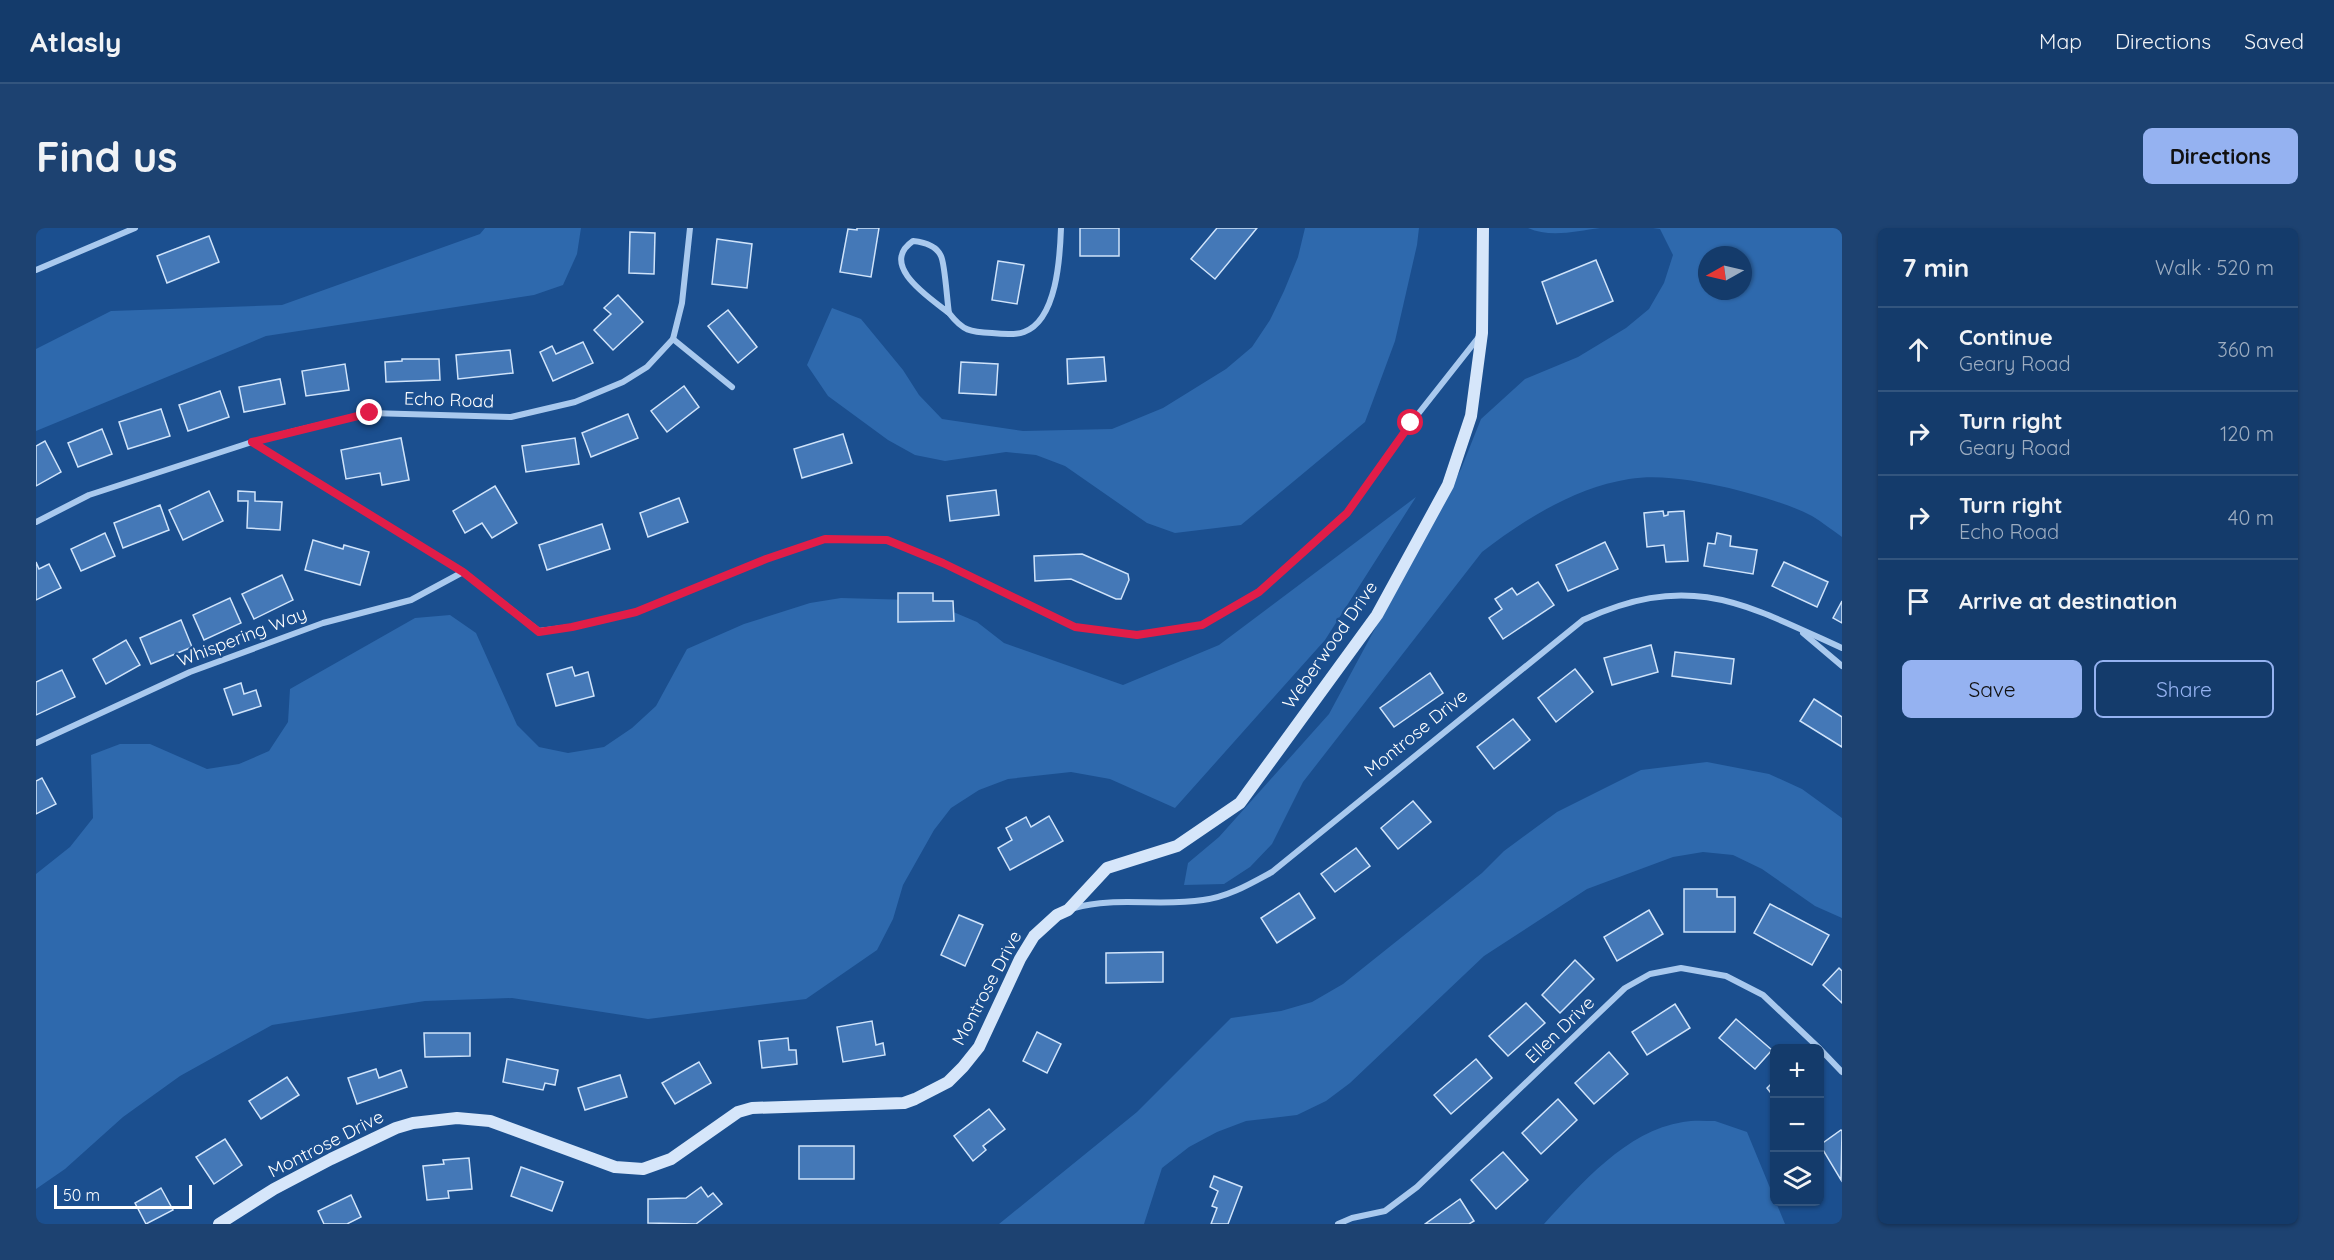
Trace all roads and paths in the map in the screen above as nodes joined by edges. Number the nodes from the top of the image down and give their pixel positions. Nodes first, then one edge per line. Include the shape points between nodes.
1 (135, 228) edge
2 (690, 228) edge
3 (1062, 228) edge
4 (1483, 228) edge
5 (36, 270) edge
6 (949, 313) junction
7 (1482, 333) junction
8 (673, 339) junction
9 (732, 387) dead end
10 (252, 442) junction
11 (36, 522) edge
12 (463, 572) junction
13 (1796, 627) junction
14 (1842, 648) edge
15 (1842, 666) edge
16 (36, 742) edge
17 (1068, 910) junction
18 (1814, 1044) edge
19 (1824, 1054) edge
20 (1842, 1072) edge
21 (219, 1224) edge
22 (1338, 1224) edge

1 - 5 street
2 - 8 street, Echo Road via 682,303
3 - 6 street via 1052,297 1036,324 1024,332 968,331
4 - 7 street, Weberwood Drive
6 - 6 street via 916,287 903,271 900,259 912,241 932,246 941,256
7 - 12 street via 1347,513 1259,592 1202,625 1137,635 1075,627 887,540 825,539 636,612 539,632
7 - 17 street, Weberwood Drive via 1471,416 1448,485 1370,624 1240,803 1178,846 1107,868
8 - 9 street
8 - 10 street, Echo Road via 647,367 575,402 511,417 370,413
10 - 11 street, Echo Road via 89,495
10 - 12 street
12 - 16 street, Whispering Way via 411,600 323,623 190,672
13 - 14 street, Montrose Drive
13 - 15 street
13 - 17 street, Montrose Drive via 1725,599 1690,594 1644,598 1599,613 1576,625 1272,872 1233,892 1203,900 1110,901
17 - 21 street, Montrose Drive via 1034,936 979,1047 963,1067 948,1082 915,1100 752,1108 738,1112 670,1160 643,1169 615,1167 490,1121 457,1118 413,1123 331,1159
18 - 22 street, Ellen Drive via 1763,995 1726,976 1682,968 1650,974 1625,988 1417,1187 1385,1210
19 - 20 street, Ellen Drive

